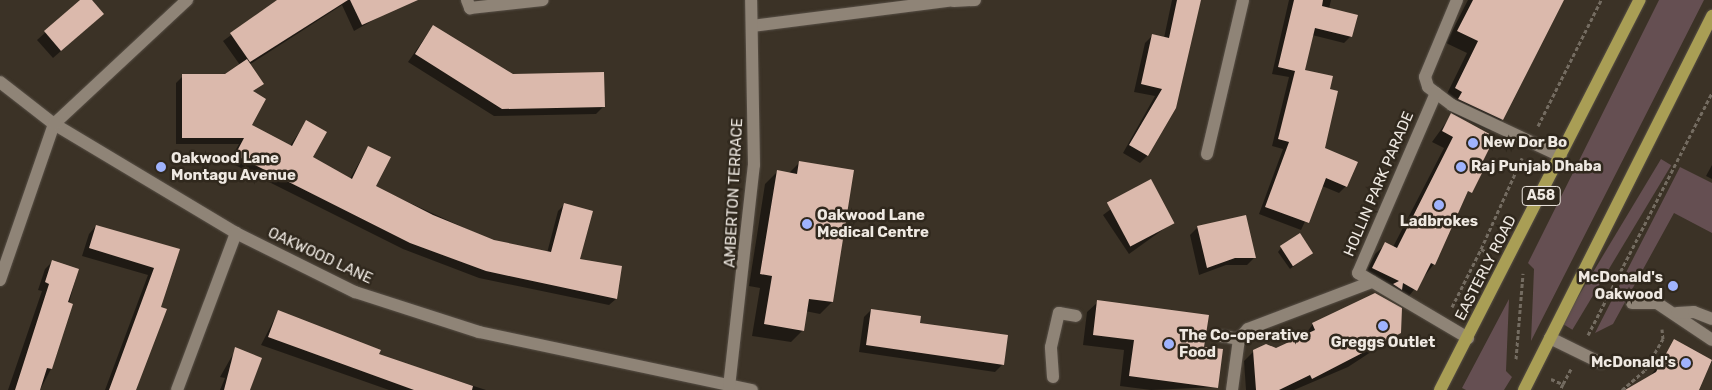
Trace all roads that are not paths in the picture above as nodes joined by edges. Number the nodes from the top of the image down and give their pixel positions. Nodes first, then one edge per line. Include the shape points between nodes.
1 (187, 0) edge
2 (467, 0) edge
3 (543, 0) edge
4 (751, 0) edge
5 (975, 0) edge
6 (1244, 0) edge
7 (1457, 0) edge
8 (954, 1) edge
9 (1636, 1) edge
10 (172, 5) edge
11 (1712, 16) edge
12 (752, 26) junction
13 (0, 82) edge
14 (1436, 93) junction
15 (54, 124) junction
16 (1207, 154) dead end
17 (1561, 156) junction
18 (236, 234) junction
19 (0, 280) edge
20 (1372, 282) junction
21 (1632, 303) dead end
22 (1677, 313) junction
23 (1076, 316) dead end
24 (1712, 319) edge
25 (1221, 336) dead end
26 (1468, 338) junction
27 (1550, 338) junction
28 (1238, 339) junction
29 (1712, 340) edge
30 (1601, 364) dead end
31 (1052, 377) dead end
32 (729, 387) junction
33 (177, 390) edge
34 (752, 390) edge
35 (1232, 390) edge
36 (1440, 390) edge
37 (1524, 390) edge

1 - 10 street
2 - 3 street via 470,8
4 - 12 street, AMBERTON TERRACE
5 - 8 street
6 - 16 street
7 - 14 street via 1425,77
8 - 12 street
9 - 17 main road, EASTERLY ROAD / A58
10 - 15 street
11 - 27 main road
12 - 32 street, AMBERTON TERRACE via 754,165
13 - 15 street, OAKWOOD LANE
14 - 17 street via 1452,105
14 - 20 street, HOLLIN PARK PARADE via 1358,273
15 - 18 street, OAKWOOD LANE
15 - 19 street
17 - 26 main road, EASTERLY ROAD / A58
18 - 32 street, OAKWOOD LANE via 355,292 470,329
18 - 33 street
20 - 26 street, HOLLIN PARK PARADE
20 - 28 street via 1248,329
21 - 22 street via 1648,301
22 - 24 street via 1694,312
22 - 29 street via 1690,329
23 - 31 street via 1059,313 1051,347
25 - 28 street
26 - 36 main road, EASTERLY ROAD / A58
27 - 30 street
27 - 37 main road
28 - 35 street
32 - 34 street, OAKWOOD LANE

